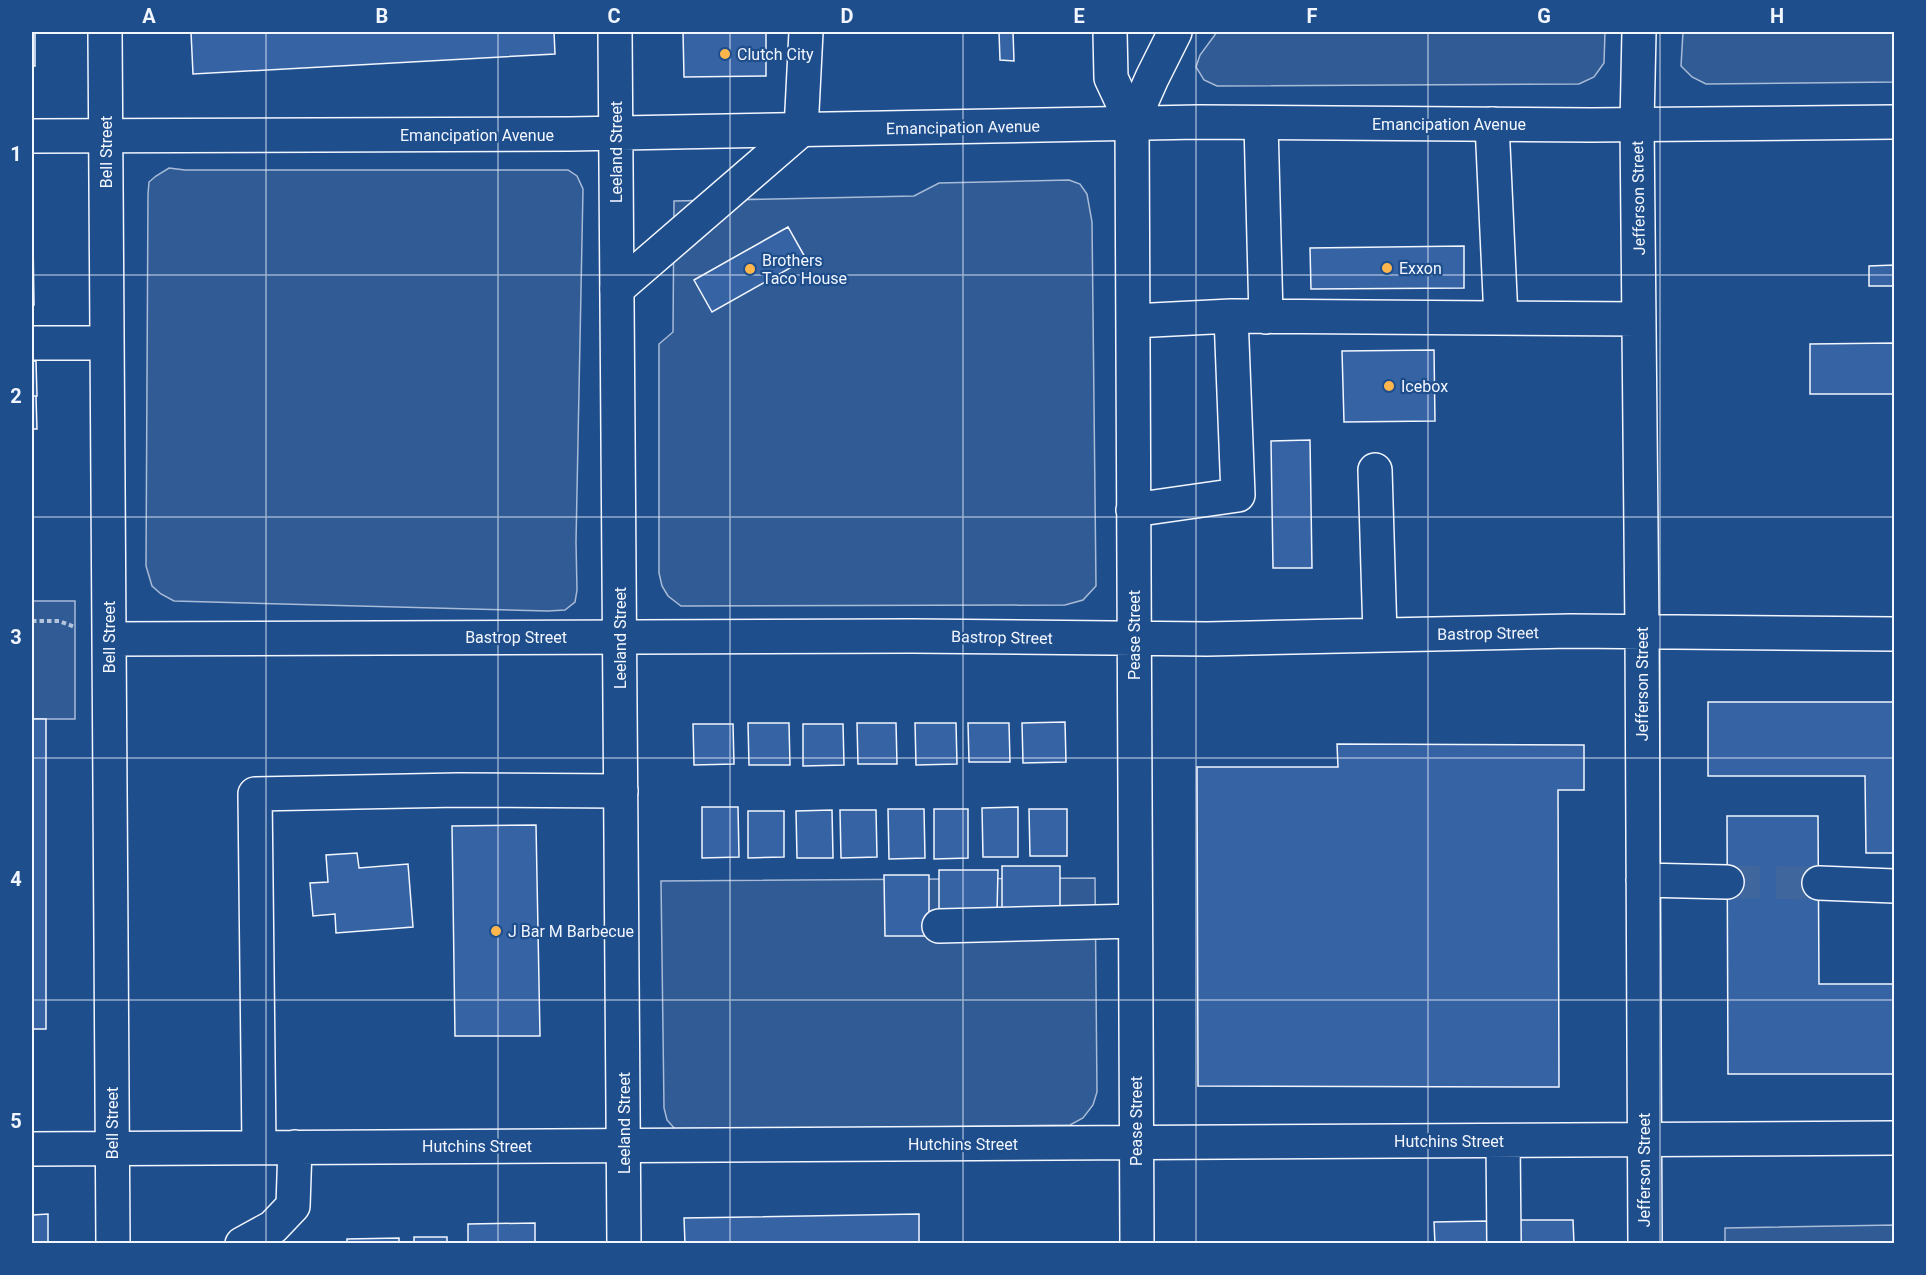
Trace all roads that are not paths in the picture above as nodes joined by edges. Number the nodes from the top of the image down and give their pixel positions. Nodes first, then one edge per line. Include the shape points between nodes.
1 (105, 32) edge
2 (615, 32) edge
3 (806, 32) edge
4 (1110, 32) edge
5 (1176, 32) edge
6 (1639, 32) edge
7 (1894, 122) edge
8 (1132, 123) junction
9 (1261, 123) junction
10 (1492, 124) junction
11 (1637, 124) junction
12 (801, 130) junction
13 (616, 134) junction
14 (32, 136) edge
15 (106, 136) junction
16 (617, 289) junction
17 (1231, 316) junction
18 (1266, 317) junction
19 (1501, 318) junction
20 (1639, 319) junction
21 (1132, 321) junction
22 (32, 343) edge
23 (107, 343) junction
24 (1375, 470) dead end
25 (1134, 510) junction
26 (1642, 631) junction
27 (1894, 634) edge
28 (1380, 635) junction
29 (620, 636) junction
30 (109, 639) junction
31 (1134, 639) junction
32 (621, 791) junction
33 (1643, 880) junction
34 (1727, 882) tunnel mouth
35 (1819, 883) tunnel mouth
36 (1894, 886) edge
37 (1135, 921) junction
38 (939, 926) dead end
39 (1894, 1138) edge
40 (1503, 1140) junction
41 (1644, 1140) junction
42 (1136, 1142) junction
43 (624, 1145) junction
44 (259, 1147) junction
45 (295, 1147) junction
46 (112, 1148) junction
47 (32, 1149) edge
48 (113, 1244) edge
49 (242, 1244) edge
50 (624, 1244) edge
51 (1137, 1244) edge
52 (1504, 1244) edge
53 (1645, 1244) edge

1 - 15 main road, Bell Street
2 - 13 main road, Leeland Street
3 - 12 main road
4 - 8 main road, Pease Street via 1111,78
5 - 8 main road
6 - 11 main road, Jefferson Street
7 - 11 main road, Emancipation Avenue
8 - 9 main road, Emancipation Avenue
8 - 12 main road, Emancipation Avenue
8 - 21 main road, Pease Street
9 - 10 main road, Emancipation Avenue
9 - 18 main road
10 - 11 main road, Emancipation Avenue
10 - 19 main road
11 - 20 main road, Jefferson Street
12 - 13 main road, Emancipation Avenue
12 - 16 main road
13 - 15 main road, Emancipation Avenue
13 - 16 main road, Leeland Street
14 - 15 main road, Emancipation Avenue
15 - 23 main road, Bell Street
16 - 29 main road, Leeland Street
17 - 18 main road
17 - 21 main road
17 - 25 main road via 1238,495
18 - 19 main road
19 - 20 main road
20 - 26 main road, Jefferson Street
21 - 25 main road, Pease Street
22 - 23 main road
23 - 30 main road, Bell Street
24 - 28 main road
25 - 31 main road, Pease Street
26 - 27 main road, Bastrop Street
26 - 28 main road, Bastrop Street
26 - 33 main road, Jefferson Street
28 - 31 main road, Bastrop Street
29 - 30 main road, Bastrop Street
29 - 31 main road, Bastrop Street
29 - 32 main road, Leeland Street
30 - 46 main road, Bell Street
31 - 37 main road, Pease Street
32 - 43 main road, Leeland Street
32 - 44 main road via 255,794
33 - 34 main road
33 - 41 main road, Jefferson Street
35 - 36 main road
37 - 38 main road
37 - 42 main road, Pease Street
39 - 41 main road, Hutchins Street
40 - 41 main road, Hutchins Street
40 - 42 main road, Hutchins Street
40 - 52 main road
41 - 53 main road, Jefferson Street
42 - 43 main road, Hutchins Street
42 - 51 main road, Pease Street
43 - 45 main road, Hutchins Street
43 - 50 main road, Leeland Street
44 - 45 main road, Hutchins Street
44 - 46 main road, Hutchins Street
45 - 49 main road via 293,1206 273,1227
46 - 47 main road, Hutchins Street
46 - 48 main road, Bell Street

